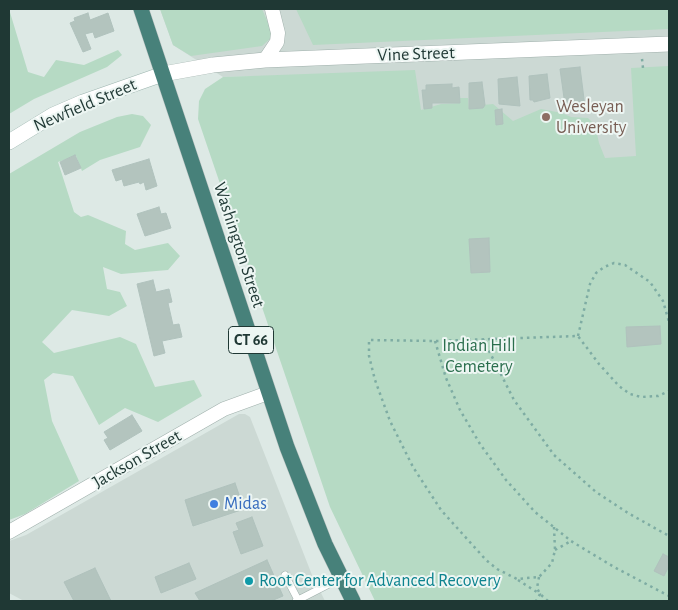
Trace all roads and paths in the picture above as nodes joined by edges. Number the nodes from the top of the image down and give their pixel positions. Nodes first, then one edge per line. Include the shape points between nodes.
1 (141, 9) edge
2 (272, 9) edge
3 (669, 44) edge
4 (642, 56) dead end
5 (265, 60) junction
6 (642, 68) dead end
7 (164, 74) junction
8 (9, 142) edge
9 (669, 322) edge
10 (578, 336) junction
11 (483, 339) junction
12 (435, 340) junction
13 (669, 391) edge
14 (268, 393) junction
15 (554, 527) junction
16 (9, 532) edge
17 (669, 536) edge
18 (571, 541) junction
19 (555, 550) junction
20 (285, 575) dead end
21 (539, 576) junction
22 (341, 578) junction
23 (517, 579) junction
24 (540, 594) junction
25 (669, 596) edge
26 (297, 601) edge
27 (353, 601) edge
28 (536, 601) edge
29 (548, 601) edge

1 - 7 highway, Washington Street / CT 66
2 - 5 street via 277,42
3 - 5 street, Vine Street
4 - 6 path
5 - 7 street, Vine Street
7 - 8 street, Newfield Street via 53,115
7 - 14 highway, Washington Street / CT 66
9 - 10 path via 662,301 650,282 625,265 614,263 596,274 590,284
10 - 11 path
10 - 13 path via 599,364 630,394 658,396
11 - 12 path
11 - 17 path via 514,400 554,455 596,492
12 - 15 path via 446,378 480,444 506,480 535,512
12 - 23 path via 369,340 375,380 390,421 413,467 441,510 497,570
14 - 16 street, Jackson Street via 224,409
14 - 22 highway, Washington Street / CT 66 via 305,497
15 - 18 path
15 - 19 path
18 - 19 path
18 - 25 path
19 - 21 path via 552,563
20 - 26 lane
21 - 23 path
21 - 24 path
22 - 26 lane
22 - 27 highway, Washington Street / CT 66
23 - 24 path
24 - 28 path
24 - 29 path

